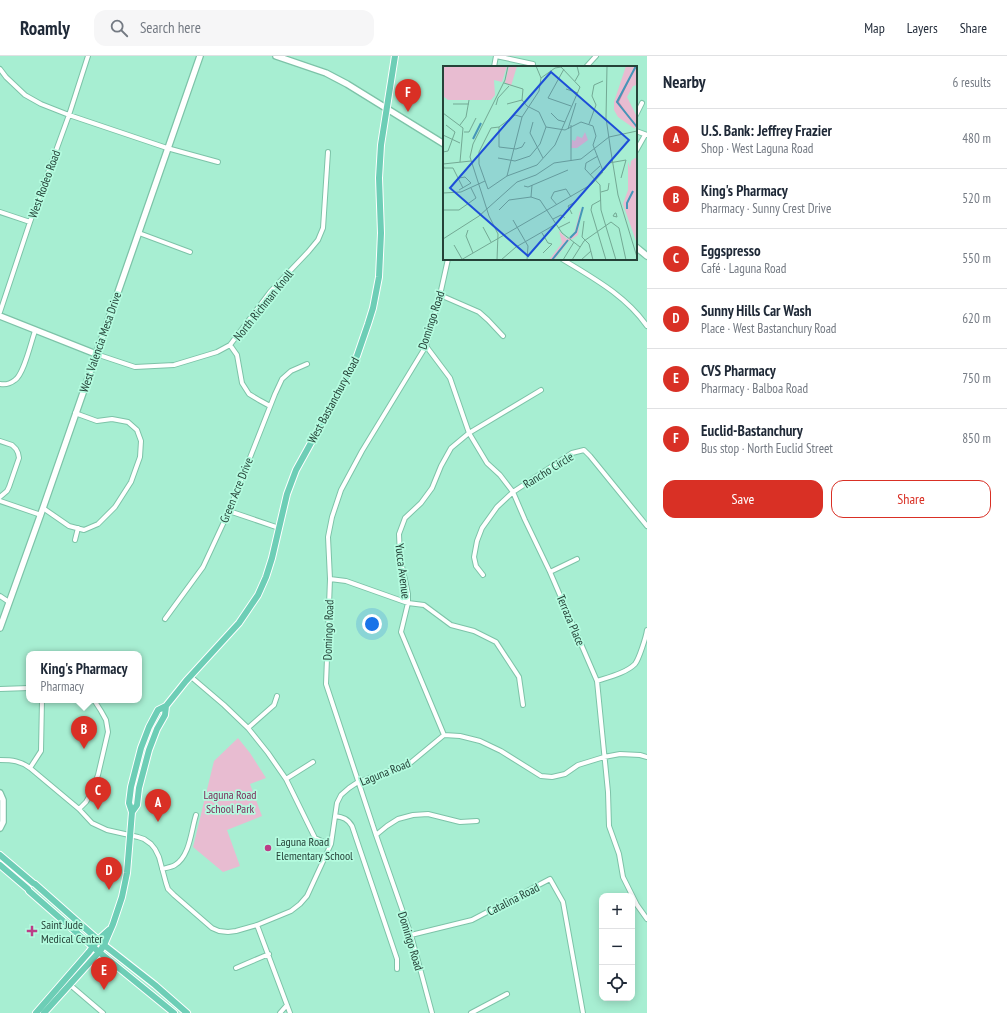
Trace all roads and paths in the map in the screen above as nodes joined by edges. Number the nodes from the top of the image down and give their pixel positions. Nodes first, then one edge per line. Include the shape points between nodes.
1 (88, 56) edge
2 (200, 56) edge
3 (276, 56) edge
4 (395, 56) edge
5 (496, 56) edge
6 (596, 56) edge
7 (533, 64) dead end
8 (494, 66) edge
9 (587, 66) edge
10 (0, 69) edge
11 (642, 103) dead end
12 (386, 109) junction
13 (637, 113) edge
14 (69, 115) junction
15 (646, 135) edge
16 (443, 143) edge
17 (167, 148) junction
18 (637, 149) edge
19 (328, 152) dead end
20 (218, 162) dead end
21 (0, 212) edge
22 (30, 222) junction
23 (138, 233) junction
24 (637, 248) edge
25 (190, 252) dead end
26 (647, 256) edge
27 (448, 260) edge
28 (564, 260) edge
29 (440, 295) junction
30 (0, 312) edge
31 (0, 316) edge
32 (647, 326) edge
33 (35, 331) junction
34 (502, 336) dead end
35 (230, 345) junction
36 (426, 346) junction
37 (96, 354) junction
38 (306, 364) dead end
39 (0, 384) edge
40 (541, 390) dead end
41 (270, 406) junction
42 (75, 413) junction
43 (469, 434) junction
44 (0, 441) edge
45 (513, 492) junction
46 (0, 497) edge
47 (0, 501) edge
48 (43, 508) junction
49 (228, 511) junction
50 (41, 515) junction
51 (647, 526) edge
52 (78, 528) junction
53 (279, 528) junction
54 (75, 540) dead end
55 (578, 559) dead end
56 (550, 572) junction
57 (483, 575) dead end
58 (330, 579) junction
59 (0, 596) edge
60 (9, 602) junction
61 (408, 603) junction
62 (165, 619) dead end
63 (0, 628) edge
64 (647, 630) edge
65 (190, 676) junction
66 (597, 681) junction
67 (26, 688) edge
68 (0, 689) edge
69 (277, 696) dead end
70 (42, 703) edge
71 (96, 703) edge
72 (523, 705) dead end
73 (248, 728) junction
74 (444, 735) junction
75 (604, 757) junction
76 (647, 757) edge
77 (0, 760) edge
78 (313, 762) dead end
79 (30, 768) junction
80 (286, 779) junction
81 (358, 782) junction
82 (0, 793) edge
83 (79, 809) junction
84 (196, 815) dead end
85 (335, 816) junction
86 (478, 821) dead end
87 (0, 828) edge
88 (129, 835) junction
89 (376, 835) junction
90 (331, 844) junction
91 (0, 855) edge
92 (0, 865) edge
93 (162, 868) junction
94 (647, 919) edge
95 (257, 925) junction
96 (110, 929) junction
97 (411, 934) junction
98 (98, 940) junction
99 (104, 945) junction
100 (93, 947) junction
101 (100, 951) junction
102 (269, 954) junction
103 (236, 968) dead end
104 (397, 969) dead end
105 (69, 984) junction
106 (507, 994) dead end
107 (287, 1005) junction
108 (36, 1013) edge
109 (44, 1013) edge
110 (103, 1013) edge
111 (174, 1013) edge
112 (187, 1013) edge
113 (280, 1013) edge
114 (290, 1013) edge
115 (432, 1013) edge
116 (471, 1013) edge
117 (584, 1013) edge

1 - 14 street, West Rodeo Road
2 - 17 street, West Valencia Mesa Drive
3 - 12 street via 326,73
4 - 12 main road, West Bastanchury Road
5 - 7 street
5 - 8 street
6 - 9 street
10 - 14 street via 25,95
11 - 13 street
12 - 16 street
12 - 53 main road, West Bastanchury Road via 379,178 379,277 373,308 357,356 296,470 286,494
14 - 17 street
14 - 22 street, West Rodeo Road
15 - 18 street
17 - 20 street
17 - 23 street, West Valencia Mesa Drive
19 - 35 street, North Richman Knoll via 323,228 318,240 270,292
21 - 22 street
22 - 30 street, West Rodeo Road
23 - 25 street
23 - 37 street, West Valencia Mesa Drive
24 - 26 street
27 - 29 street, Domingo Road
28 - 32 street via 620,297
29 - 34 street via 478,312
29 - 36 street, Domingo Road
31 - 33 street, North Richman Knoll
33 - 37 street, North Richman Knoll
33 - 39 street via 21,374 6,385
35 - 37 street, North Richman Knoll via 217,352 174,365 135,367
35 - 41 street via 237,354 242,383 249,394
36 - 43 street, Terraza Place via 450,378
36 - 58 street, Domingo Road via 341,490 328,537
37 - 42 street, West Valencia Mesa Drive
38 - 41 street, Green Acre Drive via 291,371 282,379
40 - 43 street, Yucca Avenue
41 - 49 street, Green Acre Drive
42 - 48 street, West Valencia Mesa Drive
42 - 52 street via 97,421 112,419 128,422 137,430 141,441 140,457 131,482 115,507 98,524 84,530
43 - 45 street, Terraza Place via 487,462
43 - 61 street, Yucca Avenue via 451,448 432,488 421,504 405,518 399,534
44 - 46 street via 12,445 19,458 9,487
45 - 51 street, Rancho Circle via 572,453 584,450
45 - 56 street, Terraza Place
45 - 57 street, Rancho Circle via 497,507 482,528 477,541 474,557 476,566
47 - 50 street
48 - 50 street, West Valencia Mesa Drive
48 - 52 street via 69,526
49 - 53 street
49 - 62 street, Green Acre Drive via 203,567
50 - 60 street, West Valencia Mesa Drive
52 - 54 street
53 - 65 main road, West Bastanchury Road via 272,558 258,595 239,623
55 - 56 street
56 - 66 street, Terraza Place
58 - 61 street via 346,581
58 - 81 street, Domingo Road via 326,684
59 - 60 street
60 - 63 street, West Valencia Mesa Drive
61 - 72 street via 424,605 451,625 474,631 496,642 519,677
61 - 74 street, Yucca Avenue via 401,632
64 - 66 street via 635,663 620,674
65 - 73 street
65 - 88 main road, West Bastanchury Road via 166,706 157,729 149,750 137,805 132,812
66 - 75 street, Terraza Place
67 - 68 street
69 - 73 street via 274,705
70 - 79 street via 41,751
71 - 83 street via 106,720 108,732 98,775 90,795
73 - 80 street
74 - 75 street via 480,741 541,776 565,774 578,765
74 - 81 street, Laguna Road via 409,764
75 - 76 street via 620,754
75 - 94 street, Terraza Place via 609,826 619,854 623,877
77 - 79 street via 11,760
78 - 80 street
79 - 83 street
80 - 90 street via 316,838
81 - 85 street, Laguna Road via 341,794
81 - 89 street, Domingo Road
82 - 87 street via 3,800 3,822
83 - 88 street via 92,823
84 - 93 street via 183,858 174,866
85 - 90 street, Laguna Road
85 - 104 street via 346,819 352,826 397,960
86 - 89 street via 460,822 428,814 413,815 398,820
88 - 93 street, Laguna Road via 151,844 156,849
88 - 96 main road, West Bastanchury Road via 127,873
89 - 97 street, Domingo Road
90 - 95 street, Laguna Road via 307,896 291,911
91 - 98 main road
92 - 100 main road
93 - 95 street, Laguna Road via 171,893 212,928 236,932
95 - 102 street
96 - 98 main road
96 - 99 main road, West Bastanchury Road
97 - 115 street, Domingo Road
97 - 117 street, Catalina Road via 472,920 550,879 563,902
98 - 99 main road
98 - 100 main road
99 - 101 main road, West Bastanchury Road
99 - 112 main road
100 - 101 main road
100 - 108 main road
101 - 105 main road, West Bastanchury Road
101 - 111 main road
102 - 103 street
102 - 107 street
105 - 109 main road, West Bastanchury Road
105 - 110 street
106 - 116 street
107 - 113 street
107 - 114 street

